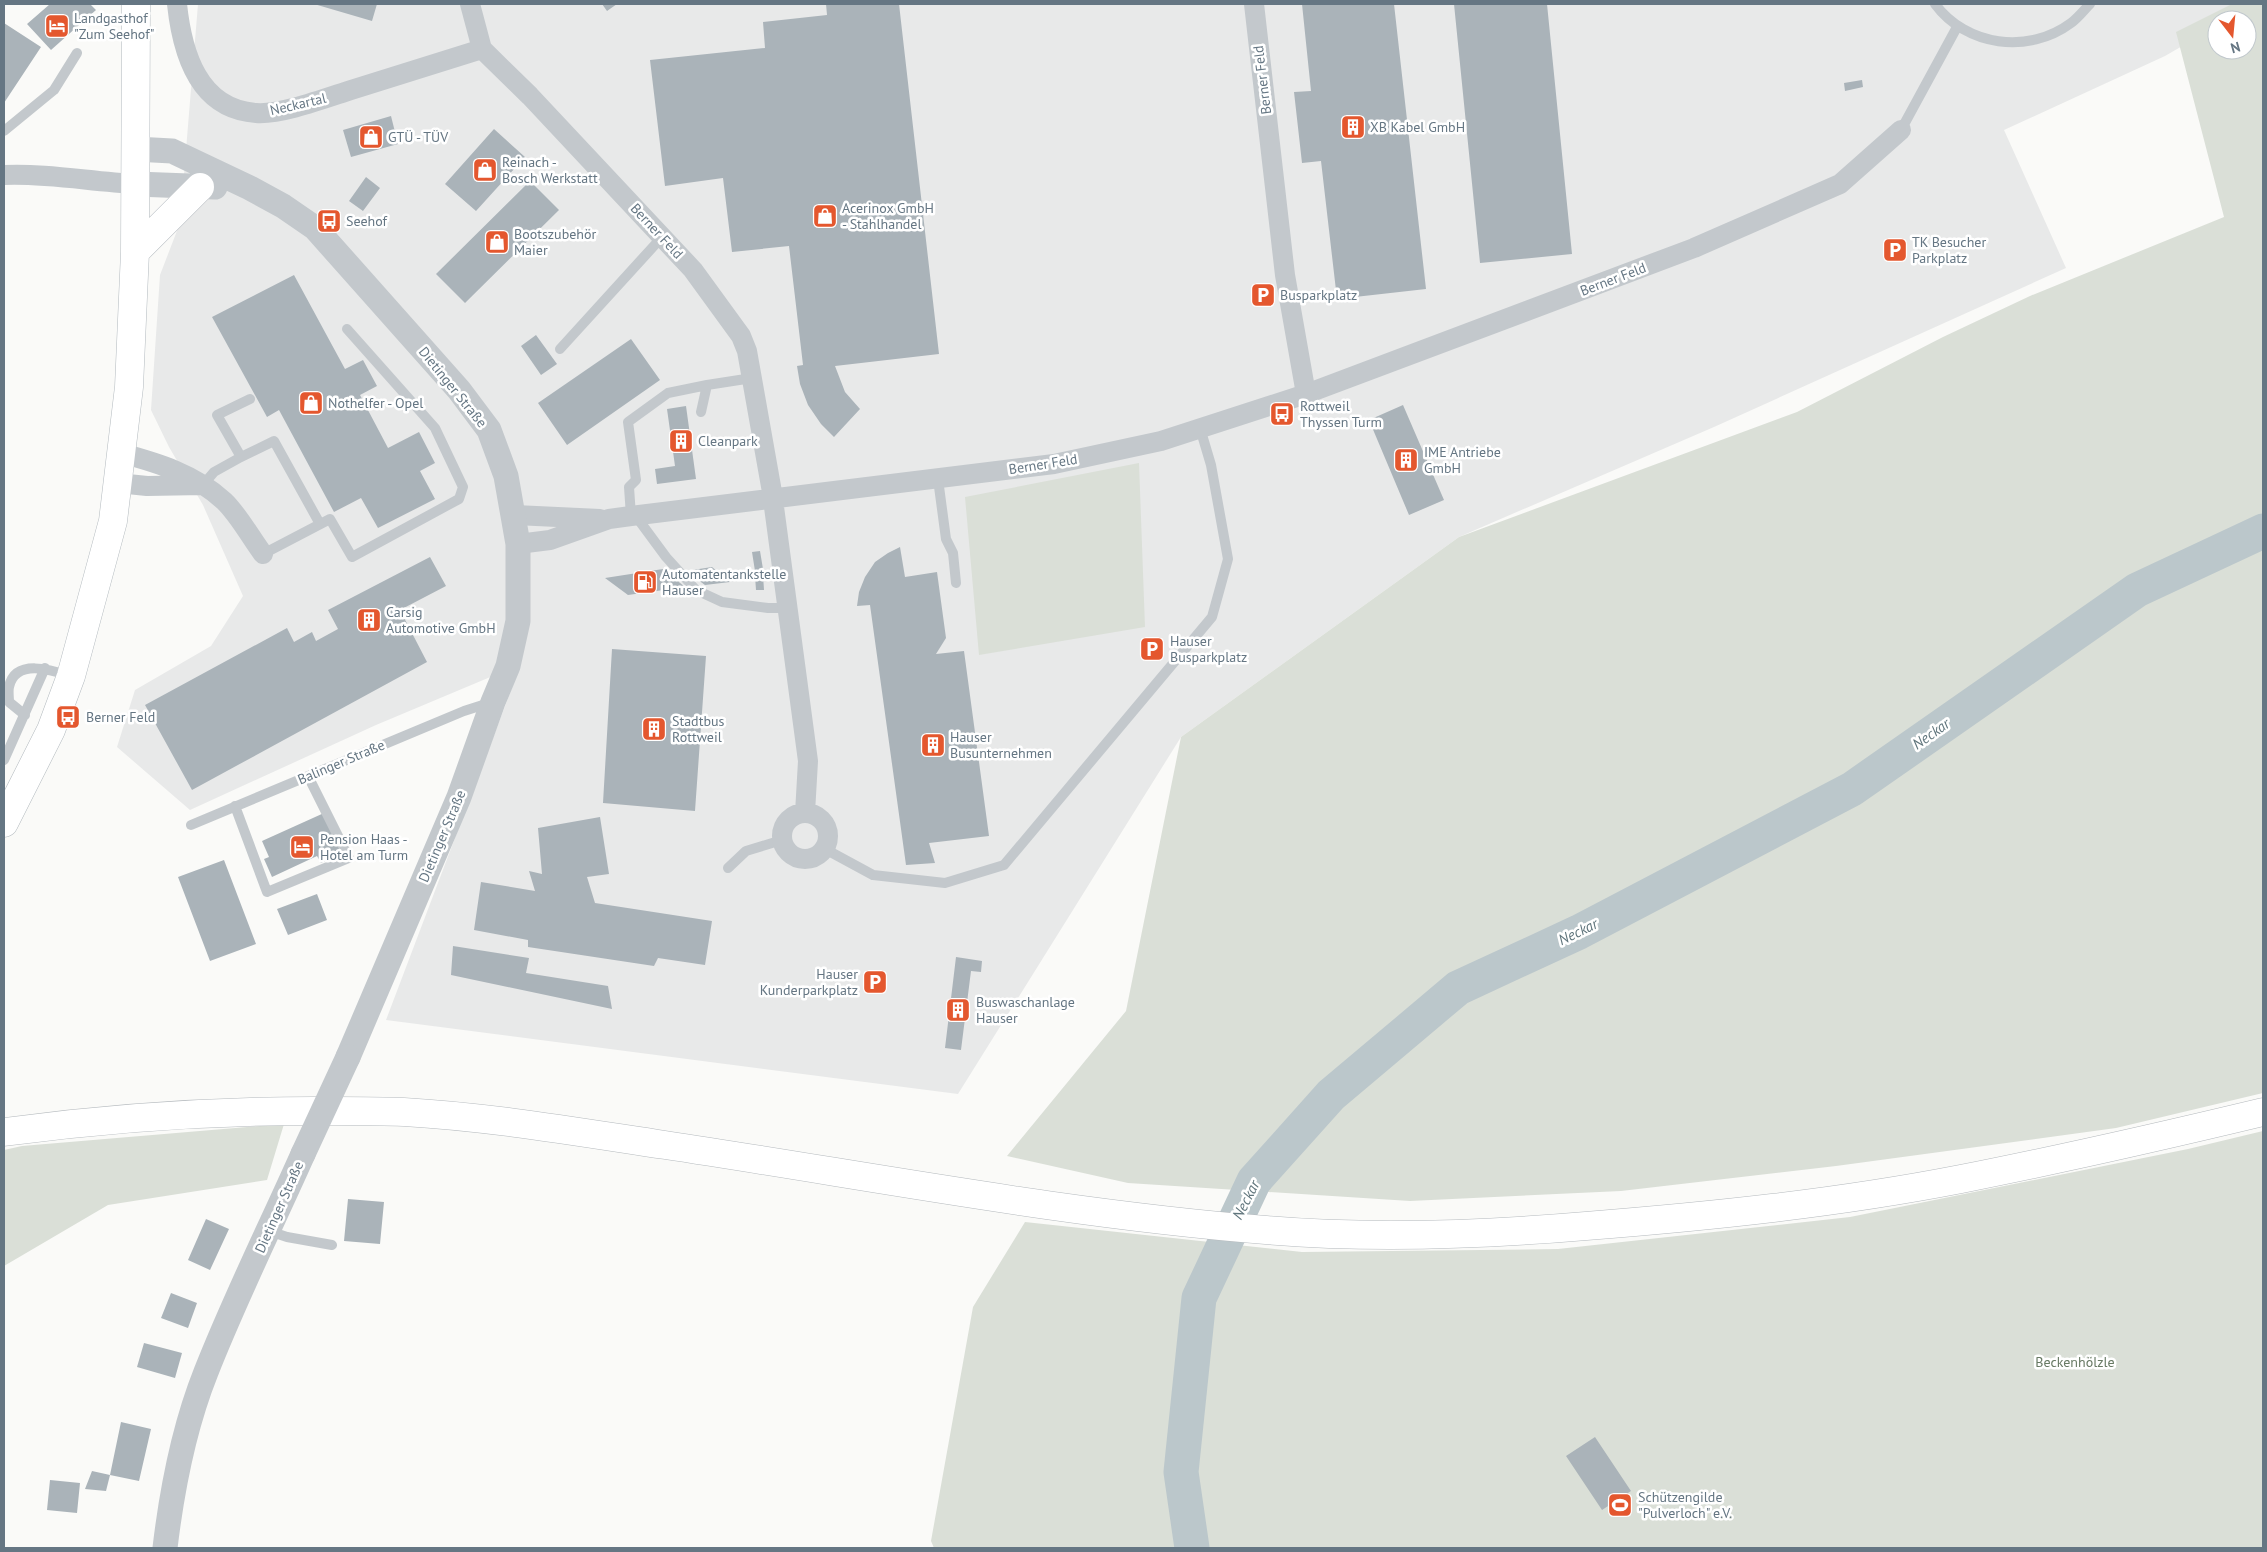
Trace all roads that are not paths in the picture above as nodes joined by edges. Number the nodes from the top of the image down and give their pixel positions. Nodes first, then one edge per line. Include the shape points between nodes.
1 (136, 4) edge
2 (178, 4) edge
3 (470, 4) edge
4 (1254, 4) edge
5 (1935, 4) edge
6 (2090, 4) edge
7 (1957, 27) junction
8 (482, 49) junction
9 (77, 53) dead end
10 (1901, 130) joint
11 (4, 131) edge
12 (136, 149) junction
13 (4, 175) edge
14 (136, 184) junction
15 (200, 187) junction
16 (250, 188) junction
17 (662, 237) junction
18 (135, 252) junction
19 (347, 329) dead end
20 (560, 349) dead end
21 (752, 378) junction
22 (707, 385) junction
23 (1306, 394) junction
24 (250, 399) dead end
25 (701, 412) dead end
26 (1200, 428) junction
27 (121, 453) junction
28 (240, 457) junction
29 (938, 479) junction
30 (118, 483) junction
31 (203, 485) junction
32 (772, 497) junction
33 (515, 515) junction
34 (633, 516) junction
35 (610, 519) junction
36 (320, 524) junction
37 (518, 544) junction
38 (263, 554) joint
39 (956, 583) dead end
40 (786, 608) junction
41 (45, 668) junction
42 (71, 676) junction
43 (493, 702) junction
44 (24, 715) junction
45 (4, 760) edge
46 (308, 776) junction
47 (235, 806) junction
48 (805, 812) junction
49 (4, 823) edge
50 (191, 825) dead end
51 (782, 840) junction
52 (825, 849) junction
53 (728, 868) dead end
54 (2263, 1112) edge
55 (4, 1132) edge
56 (268, 1231) junction
57 (332, 1245) dead end
58 (165, 1548) edge

1 - 12 main road
2 - 8 street, Neckartal via 180,34 199,80 211,95 230,107 256,114 296,107
3 - 8 street
4 - 23 street, Berner Feld via 1285,275
5 - 7 lane
6 - 7 lane via 2072,23 2045,37 2015,43 1985,39
7 - 10 lane
8 - 17 street, Berner Feld
9 - 11 lane via 54,90
10 - 23 street, Berner Feld via 1840,184 1694,248
12 - 14 main road
12 - 16 street, Dietinger Straße via 172,151
13 - 14 street via 50,175
14 - 15 street, Dietinger Straße
14 - 18 main road
15 - 16 street, Dietinger Straße
15 - 18 main road
16 - 33 street, Dietinger Straße via 315,228 459,390 488,430 506,476
17 - 20 lane
17 - 21 street, Berner Feld via 705,284 741,336
18 - 27 main road via 129,387
19 - 36 lane via 435,428 463,487 459,499 352,557 330,519
21 - 22 lane
21 - 32 street, Berner Feld
22 - 25 lane
22 - 34 lane via 668,393 628,422 636,480 630,487
23 - 26 street, Berner Feld
24 - 28 lane via 217,415
26 - 29 street, Berner Feld via 1161,441 1054,464
26 - 52 lane via 1211,465 1228,559 1212,618 1004,865 946,883 873,875
27 - 30 main road
27 - 31 street via 183,473
28 - 31 lane via 214,472
28 - 36 lane via 274,440
29 - 32 street, Berner Feld
29 - 39 lane
30 - 31 street
30 - 42 main road via 113,521
31 - 38 street via 225,502
32 - 34 street, Berner Feld
32 - 40 street, Berner Feld
33 - 35 street, Berner Feld
33 - 37 street, Dietinger Straße
34 - 35 street, Berner Feld
34 - 40 lane via 696,590 722,602
35 - 37 street, Berner Feld via 550,540
36 - 38 lane
37 - 43 street, Dietinger Straße via 518,622 508,666
40 - 48 street, Berner Feld via 808,761
41 - 42 lane
41 - 44 lane
41 - 44 lane via 27,669 14,676 9,687 9,702
42 - 49 main road via 51,730
43 - 46 lane, Balinger Straße
43 - 56 street, Dietinger Straße, bridge via 459,797 348,1057
44 - 45 lane
46 - 47 lane, Balinger Straße
46 - 47 lane via 349,858 267,892
47 - 50 lane, Balinger Straße
48 - 51 street via 787,821
48 - 52 street via 819,817 827,828
51 - 52 street via 785,848 797,858 813,858
51 - 53 lane via 746,851
54 - 55 main road via 1960,1179 1848,1198 1731,1213 1560,1228 1363,1234 1195,1224 527,1124 402,1112 292,1110 213,1113 124,1118
56 - 57 lane
56 - 58 street, Dietinger Straße via 205,1373 185,1440 168,1517

